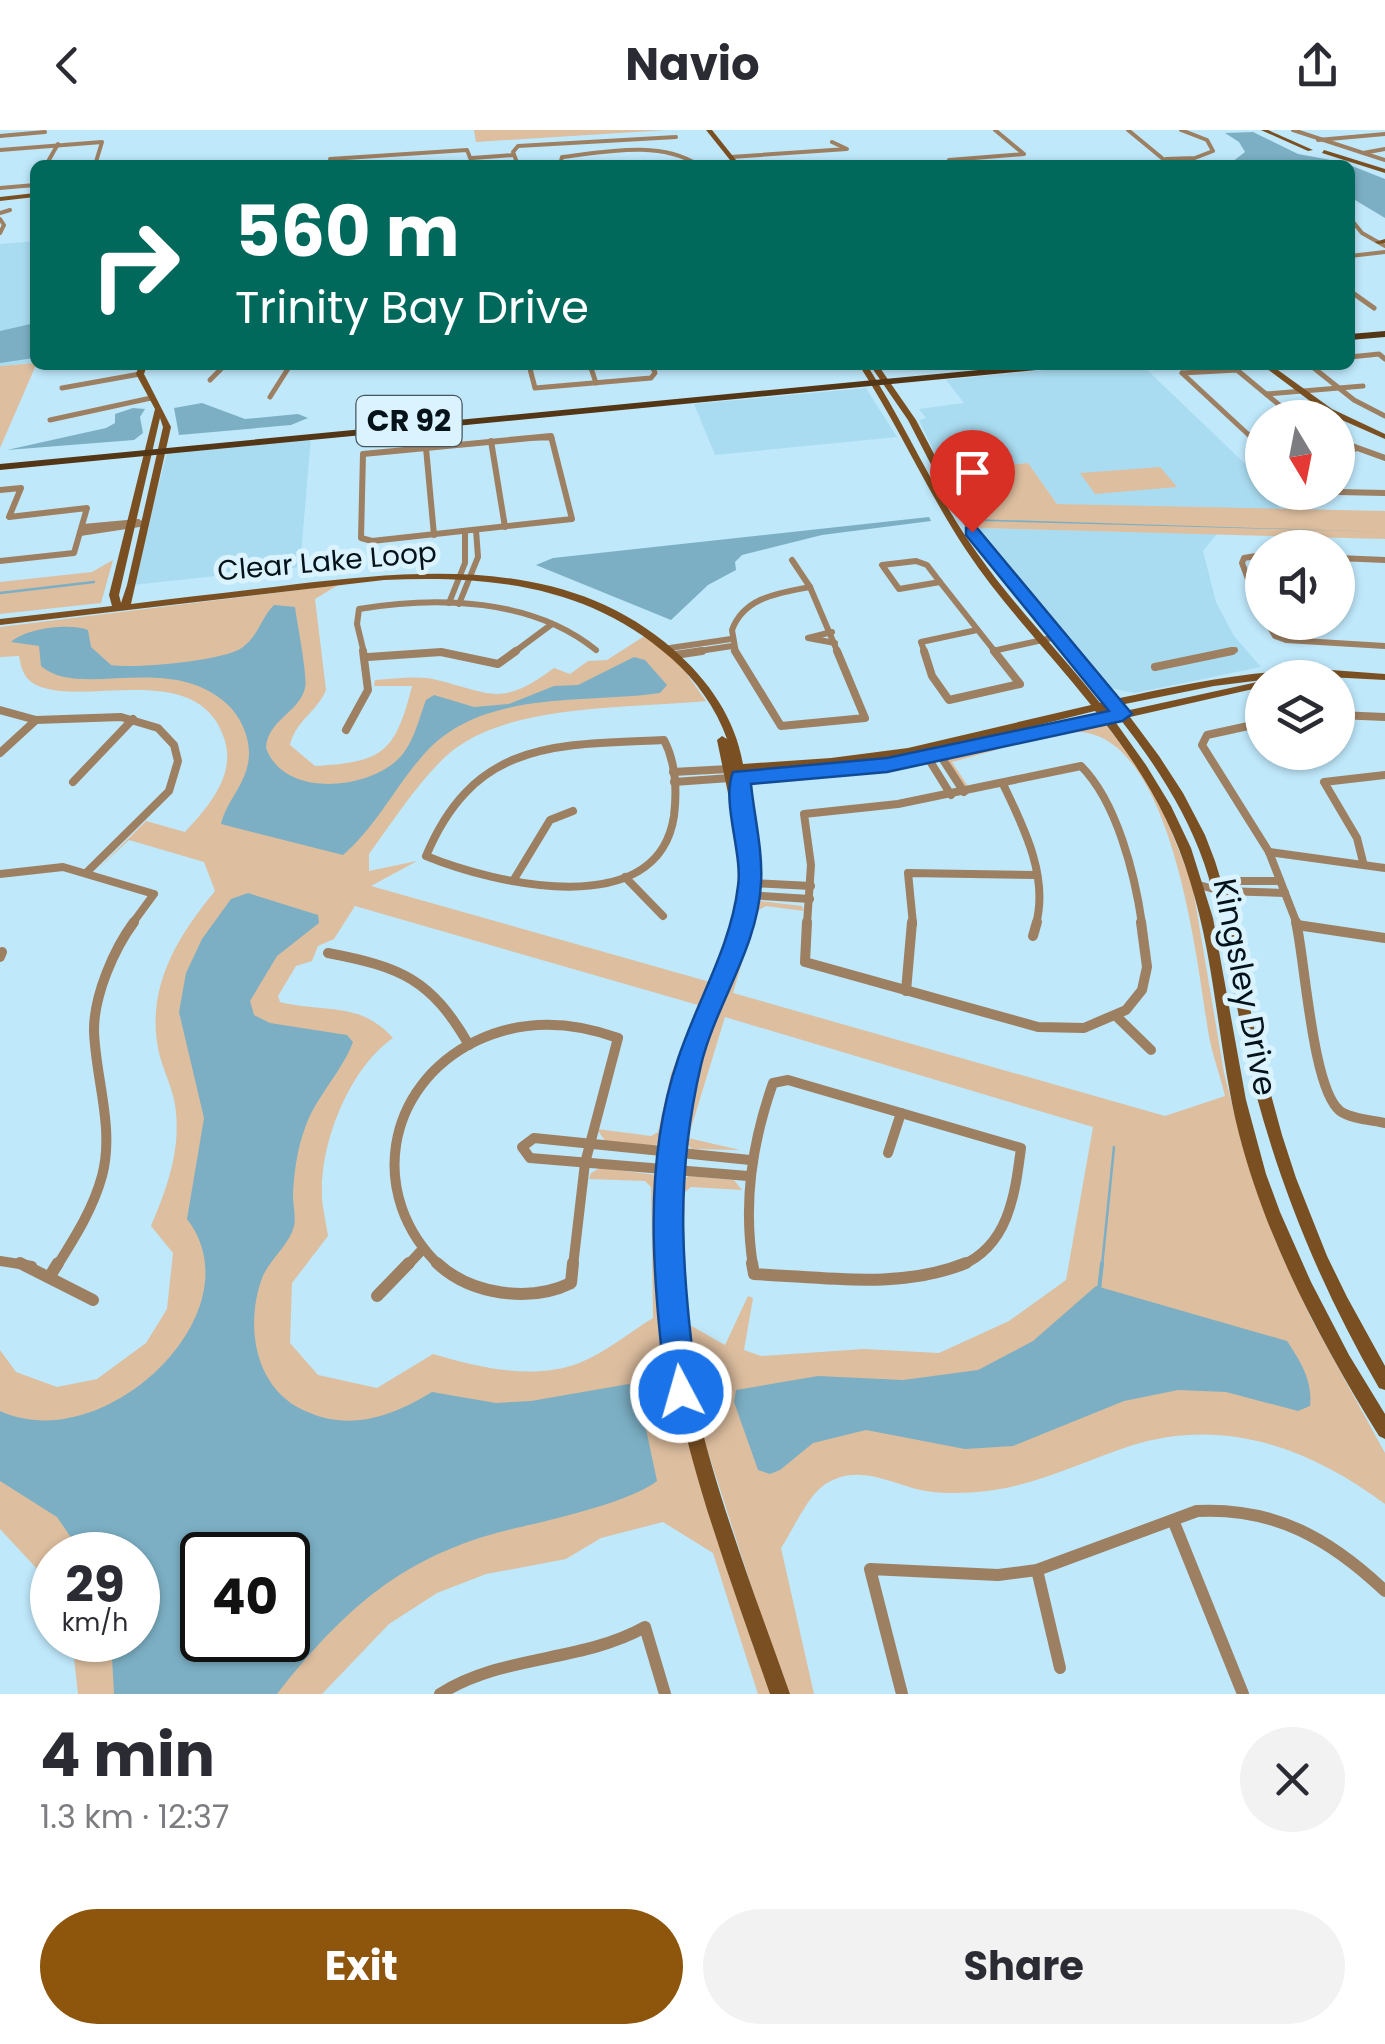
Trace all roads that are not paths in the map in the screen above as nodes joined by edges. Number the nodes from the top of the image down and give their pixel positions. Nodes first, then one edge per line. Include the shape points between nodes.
1 (995, 130) edge
2 (1128, 130) edge
3 (1181, 130) edge
4 (1207, 130) edge
5 (1264, 130) edge
6 (1293, 130) edge
7 (46, 131) edge
8 (707, 132) edge
9 (1191, 134) junction
10 (1385, 134) edge
11 (0, 136) edge
12 (676, 136) dead end
13 (613, 140) junction
14 (1316, 140) junction
15 (832, 142) dead end
16 (58, 144) junction
17 (1150, 144) junction
18 (1162, 144) dead end
19 (1334, 145) junction
20 (38, 146) junction
21 (1385, 149) edge
22 (0, 150) edge
23 (469, 150) joint
24 (1319, 150) junction
25 (427, 152) junction
26 (620, 153) junction
27 (1363, 153) junction
28 (601, 154) junction
29 (382, 155) junction
30 (514, 155) junction
31 (731, 157) junction
32 (562, 158) edge
33 (330, 159) dead end
34 (49, 160) edge
35 (97, 160) edge
36 (380, 160) edge
37 (428, 160) edge
38 (472, 160) edge
39 (485, 160) edge
40 (516, 160) edge
41 (604, 160) edge
42 (692, 160) edge
43 (725, 160) edge
44 (733, 160) edge
45 (948, 160) dead end
46 (1165, 160) edge
47 (1182, 160) edge
48 (1348, 160) edge
49 (1385, 160) edge
50 (1355, 162) edge
51 (1385, 172) edge
52 (30, 185) edge
53 (21, 186) junction
54 (0, 188) edge
55 (28, 196) edge
56 (0, 199) edge
57 (10, 210) dead end
58 (0, 216) edge
59 (1355, 224) edge
60 (1355, 232) edge
61 (1361, 232) junction
62 (0, 233) edge
63 (1383, 246) edge
64 (1355, 254) edge
65 (1355, 295) edge
66 (1374, 308) dead end
67 (1385, 331) edge
68 (1355, 334) edge
69 (1382, 356) edge
70 (1355, 357) edge
71 (142, 370) edge
72 (220, 370) edge
73 (287, 370) edge
74 (530, 370) edge
75 (592, 370) edge
76 (652, 370) edge
77 (868, 370) edge
78 (875, 370) edge
79 (948, 370) edge
80 (962, 370) edge
81 (1006, 370) edge
82 (1224, 370) edge
83 (1235, 370) edge
84 (1275, 370) edge
85 (1279, 370) edge
86 (1316, 370) edge
87 (1282, 374) junction
88 (934, 377) junction
89 (878, 379) junction
90 (210, 380) dead end
91 (596, 383) junction
92 (62, 388) dead end
93 (1340, 389) junction
94 (1304, 392) junction
95 (1268, 396) junction
96 (270, 397) dead end
97 (150, 398) junction
98 (1273, 400) edge
99 (1385, 416) edge
100 (50, 420) dead end
101 (1245, 432) edge
102 (1385, 437) edge
103 (491, 441) junction
104 (157, 448) junction
105 (426, 448) junction
106 (1356, 448) edge
107 (38, 456) junction
108 (1385, 458) edge
109 (77, 459) junction
110 (0, 463) edge
111 (156, 478) junction
112 (143, 480) junction
113 (0, 490) edge
114 (1355, 492) edge
115 (1385, 493) edge
116 (146, 523) junction
117 (132, 525) junction
118 (505, 527) junction
119 (82, 530) junction
120 (476, 530) junction
121 (464, 532) junction
122 (434, 535) junction
123 (1355, 559) edge
124 (792, 560) dead end
125 (1385, 560) edge
126 (0, 561) edge
127 (467, 575) junction
128 (940, 582) junction
129 (813, 587) junction
130 (449, 603) junction
131 (460, 604) junction
132 (120, 606) junction
133 (359, 609) joint
134 (0, 620) edge
135 (552, 624) junction
136 (977, 630) junction
137 (832, 632) junction
138 (1049, 639) junction
139 (1286, 640) edge
140 (731, 643) junction
141 (836, 643) junction
142 (1385, 646) edge
143 (596, 650) dead end
144 (1235, 650) dead end
145 (993, 651) junction
146 (672, 652) junction
147 (368, 657) junction
148 (1155, 667) dead end
149 (1385, 676) edge
150 (1355, 682) edge
151 (1020, 684) joint
152 (1385, 685) edge
153 (1245, 687) edge
154 (949, 700) joint
155 (0, 710) edge
156 (1111, 712) junction
157 (1355, 716) edge
158 (1385, 717) edge
159 (133, 719) junction
160 (36, 720) junction
161 (1245, 727) edge
162 (346, 730) dead end
163 (664, 740) joint
164 (0, 753) edge
165 (932, 754) junction
166 (734, 773) junction
167 (1385, 774) edge
168 (673, 777) junction
169 (73, 782) dead end
170 (1003, 784) junction
171 (964, 792) junction
172 (950, 795) junction
173 (573, 811) dead end
174 (1269, 852) junction
175 (426, 856) joint
176 (1363, 862) junction
177 (1385, 868) edge
178 (87, 872) junction
179 (0, 874) edge
180 (1036, 875) junction
181 (625, 877) junction
182 (513, 881) junction
183 (1280, 881) junction
184 (1199, 885) junction
185 (1219, 885) junction
186 (811, 886) junction
187 (749, 889) junction
188 (1284, 894) junction
189 (810, 899) junction
190 (663, 916) dead end
191 (1297, 925) junction
192 (1033, 936) dead end
193 (1385, 938) edge
194 (328, 952) dead end
195 (906, 991) junction
196 (1116, 1016) junction
197 (468, 1045) junction
198 (1151, 1050) dead end
199 (788, 1080) joint
200 (901, 1113) junction
201 (1385, 1123) edge
202 (589, 1143) junction
203 (1021, 1148) joint
204 (631, 1149) junction
205 (1252, 1152) junction
206 (888, 1153) dead end
207 (1278, 1155) junction
208 (670, 1160) junction
209 (750, 1160) junction
210 (585, 1163) junction
211 (628, 1165) junction
212 (748, 1176) junction
213 (420, 1252) junction
214 (0, 1262) edge
215 (50, 1276) junction
216 (377, 1296) dead end
217 (93, 1300) dead end
218 (1385, 1382) edge
219 (1385, 1430) edge
220 (1173, 1520) junction
221 (1037, 1570) junction
222 (1385, 1591) edge
223 (1060, 1668) dead end
224 (440, 1694) edge
225 (665, 1694) edge
226 (780, 1694) edge
227 (902, 1694) edge
228 (1242, 1694) edge

1 - 45 street via 1024,154
2 - 17 street
3 - 9 street
4 - 9 street
5 - 24 street
6 - 14 street
7 - 11 street
7 - 20 street
8 - 31 street
8 - 43 street
9 - 47 street via 1207,140 1213,151
10 - 14 street
12 - 13 street
13 - 26 street
13 - 30 street via 515,147
14 - 19 street
15 - 31 street via 847,149
16 - 20 street
16 - 34 street
16 - 35 street via 102,142
17 - 18 street
17 - 46 street
19 - 24 street
19 - 27 street
20 - 22 street
21 - 27 street
23 - 25 street
23 - 38 street
24 - 48 street
25 - 29 street
25 - 37 street
26 - 28 street
26 - 42 street via 668,152
27 - 49 street
28 - 32 street
28 - 41 street
29 - 33 street
29 - 36 street
30 - 39 street
30 - 40 street
31 - 44 street
50 - 51 street
52 - 53 street
53 - 54 street
53 - 55 street
55 - 56 street
57 - 58 street
58 - 62 street
59 - 61 street
60 - 61 street
61 - 63 street
63 - 64 street
65 - 66 street
67 - 68 main road
69 - 70 street
71 - 92 street
71 - 97 street
72 - 90 street
73 - 96 street
74 - 91 street via 535,388
75 - 91 street
76 - 91 street via 653,377
77 - 89 street
78 - 89 street
79 - 89 main road, CR 92
80 - 88 main road
81 - 88 main road, CR 92
82 - 101 street via 1182,374
83 - 95 street
84 - 87 street
85 - 87 street
86 - 93 street
87 - 94 street
88 - 89 main road, CR 92
89 - 104 main road, CR 92
89 - 138 street, Kingsley Drive via 965,532
93 - 94 street
93 - 99 street
94 - 95 street
94 - 102 street via 1340,418
95 - 98 street
97 - 100 street
97 - 104 street via 158,410
103 - 105 street
103 - 118 street
103 - 118 street via 552,436 572,519
104 - 107 main road, CR 92
104 - 109 main road, CR 92
104 - 111 street
104 - 112 street
105 - 122 street
105 - 122 street via 363,454 364,541
106 - 108 street
107 - 109 main road
107 - 110 main road, CR 92
109 - 110 main road, CR 92
111 - 112 street
111 - 116 street
112 - 117 street
113 - 119 street via 21,488 9,517 87,508
114 - 115 street
116 - 117 street
116 - 132 street
117 - 119 street
117 - 132 street
118 - 120 street
119 - 126 street via 74,553
120 - 121 street
120 - 127 street via 478,557
121 - 122 street
121 - 127 street
123 - 125 street
124 - 129 street
127 - 130 street
127 - 131 street
127 - 132 street, Clear Lake Loop via 398,576
127 - 146 street, Clear Lake Loop via 582,598
128 - 128 street via 922,562 882,565 898,589
128 - 136 street
129 - 137 street
129 - 140 street via 754,601 734,622
130 - 131 street
130 - 133 street
131 - 135 street
132 - 134 street, Clear Lake Loop
133 - 147 street
135 - 143 street
135 - 147 street via 498,664 441,652
136 - 145 street
136 - 154 street via 921,642
137 - 141 street
137 - 141 street via 808,638
138 - 145 street
138 - 156 street, Kingsley Drive
139 - 142 street
140 - 141 street via 781,726 865,718 846,683
140 - 146 street
144 - 148 street
145 - 151 street
146 - 166 street via 707,694
147 - 162 street via 366,696
149 - 156 street via 1256,676
150 - 152 street
151 - 154 street
153 - 156 street
155 - 160 street
156 - 165 street
156 - 184 street, Kingsley Drive via 1165,803
156 - 185 street, Kingsley Drive via 1174,788
157 - 158 street
159 - 160 street
159 - 169 street
159 - 178 street via 158,728 174,746 174,782
160 - 164 street
161 - 174 street via 1202,740
163 - 168 street
163 - 175 street via 567,742 514,756 474,784
165 - 166 street
165 - 171 street
165 - 172 street
166 - 168 street
166 - 187 street
167 - 176 street via 1324,782 1357,838
168 - 181 street via 671,832 656,856
170 - 171 street
170 - 180 street
170 - 196 street via 1081,766 1112,818 1138,896 1147,967 1135,1002
171 - 172 street
172 - 186 street via 804,814
173 - 182 street via 550,820
174 - 176 street
174 - 183 street
175 - 182 street
176 - 177 street
178 - 179 street via 47,866
178 - 215 street via 154,894 108,970 94,1028 104,1085 104,1173 84,1224
180 - 192 street via 1040,920
180 - 195 street via 908,873 914,928
181 - 182 street via 580,890
181 - 190 street
183 - 185 street
183 - 188 street
184 - 185 street
184 - 205 street, Kingsley Drive
185 - 188 street
185 - 207 street, Kingsley Drive
186 - 187 street
186 - 189 street
187 - 189 street
187 - 208 street via 737,942 689,1062
188 - 191 street
189 - 195 street via 805,962
191 - 193 street
191 - 201 street via 1308,1014 1335,1107
194 - 197 street via 391,966 423,982 443,999
195 - 196 street via 1038,1027 1084,1028
196 - 198 street
197 - 202 street via 546,1024 584,1026 618,1038
197 - 213 street via 419,1090 400,1126 391,1168 394,1196
199 - 200 street
199 - 209 street via 772,1084
200 - 203 street
200 - 206 street
202 - 204 street
202 - 210 street
202 - 210 street via 534,1138 522,1147 530,1158
203 - 212 street via 1015,1192 994,1242 964,1267 925,1278 754,1274 746,1230
204 - 208 street
204 - 211 street
205 - 207 street
205 - 219 street, Kingsley Drive via 1329,1335
207 - 218 street, Kingsley Drive via 1302,1220
208 - 209 street
208 - 211 street
208 - 212 street
208 - 226 street via 666,1252 681,1392
209 - 212 street
210 - 211 street
210 - 213 street via 571,1283 554,1292 504,1294 461,1282
213 - 216 street
214 - 215 street via 28,1264
215 - 217 street
220 - 221 street
220 - 222 street via 1222,1508 1256,1510 1324,1538
220 - 228 street
221 - 223 street
221 - 227 street via 998,1575 870,1569
224 - 225 street via 459,1679 506,1663 619,1645 645,1627

